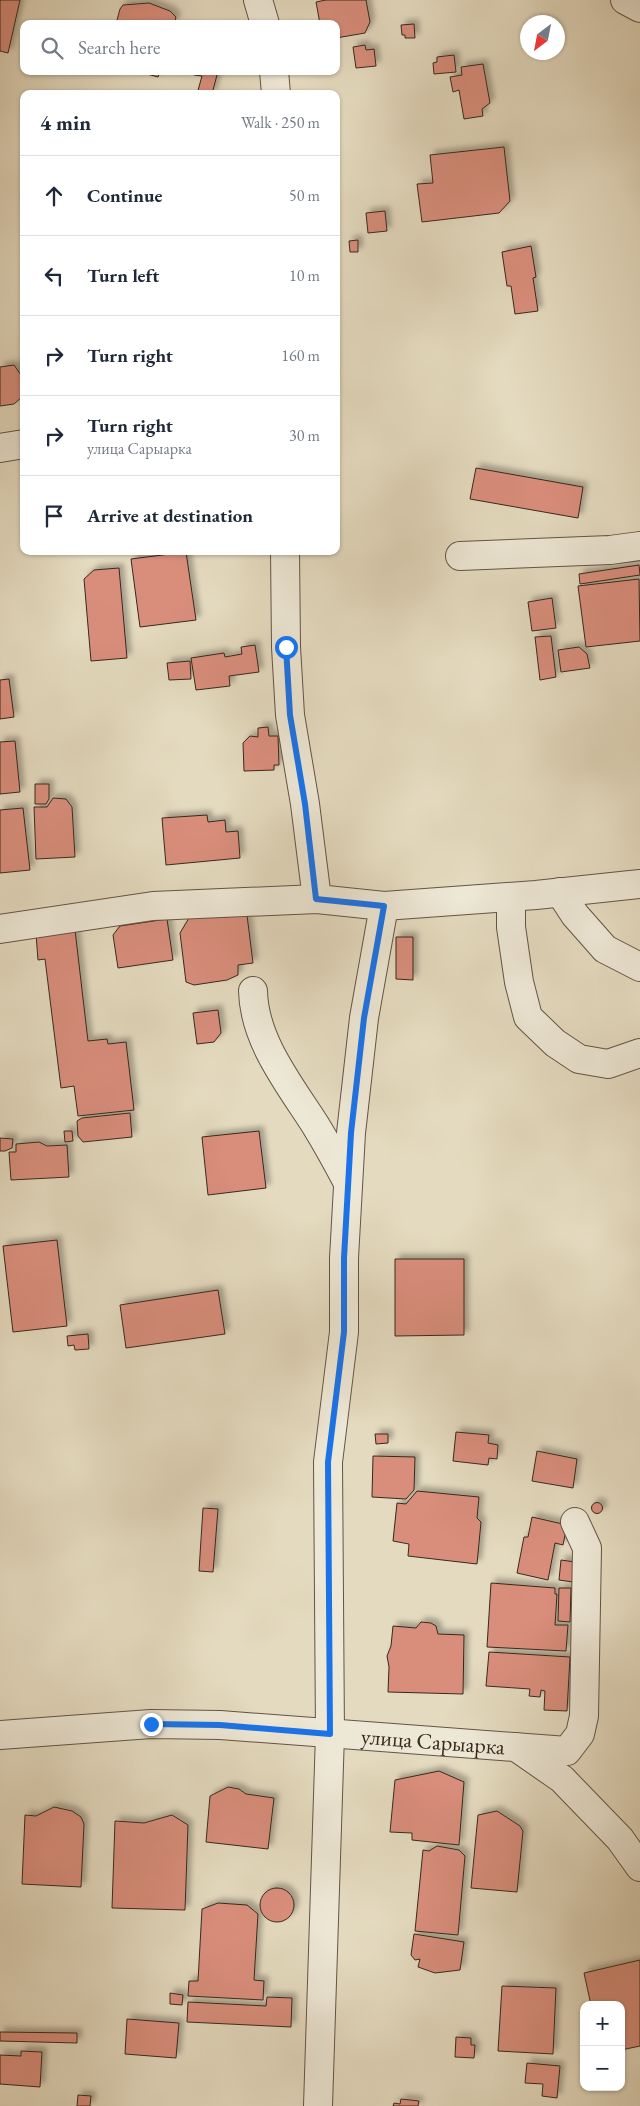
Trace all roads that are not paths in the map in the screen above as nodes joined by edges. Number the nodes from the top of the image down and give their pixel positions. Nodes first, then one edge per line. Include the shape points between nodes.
1 (258, 0) edge
2 (625, 0) edge
3 (640, 8) edge
4 (264, 20) edge
5 (274, 75) edge
6 (276, 90) edge
7 (20, 445) edge
8 (0, 448) edge
9 (640, 546) edge
10 (285, 555) edge
11 (460, 556) dead end
12 (640, 884) edge
13 (560, 892) junction
14 (511, 897) junction
15 (316, 899) junction
16 (384, 906) junction
17 (0, 929) edge
18 (640, 967) edge
19 (253, 991) dead end
20 (640, 1053) edge
21 (348, 1183) junction
22 (575, 1522) dead end
23 (330, 1734) junction
24 (0, 1735) edge
25 (515, 1746) junction
26 (640, 1867) edge
27 (318, 2106) edge

1 - 4 street
2 - 3 street
5 - 6 street
7 - 8 street
9 - 11 street
10 - 15 street via 290,715
12 - 13 street
13 - 14 street
13 - 18 street via 605,949
14 - 16 street
14 - 20 street via 512,936 528,1017 555,1043 579,1058 608,1064
15 - 16 street
15 - 17 street via 153,906
16 - 21 street via 364,1018
19 - 21 street via 253,1008 271,1056
21 - 23 street via 344,1332 328,1462
22 - 25 street, улица Сарыарка via 587,1548 584,1716 580,1734 567,1751
23 - 24 street, улица Сарыарка via 220,1725 151,1724
23 - 25 street, улица Сарыарка
23 - 27 street
25 - 26 street via 562,1779 620,1839

